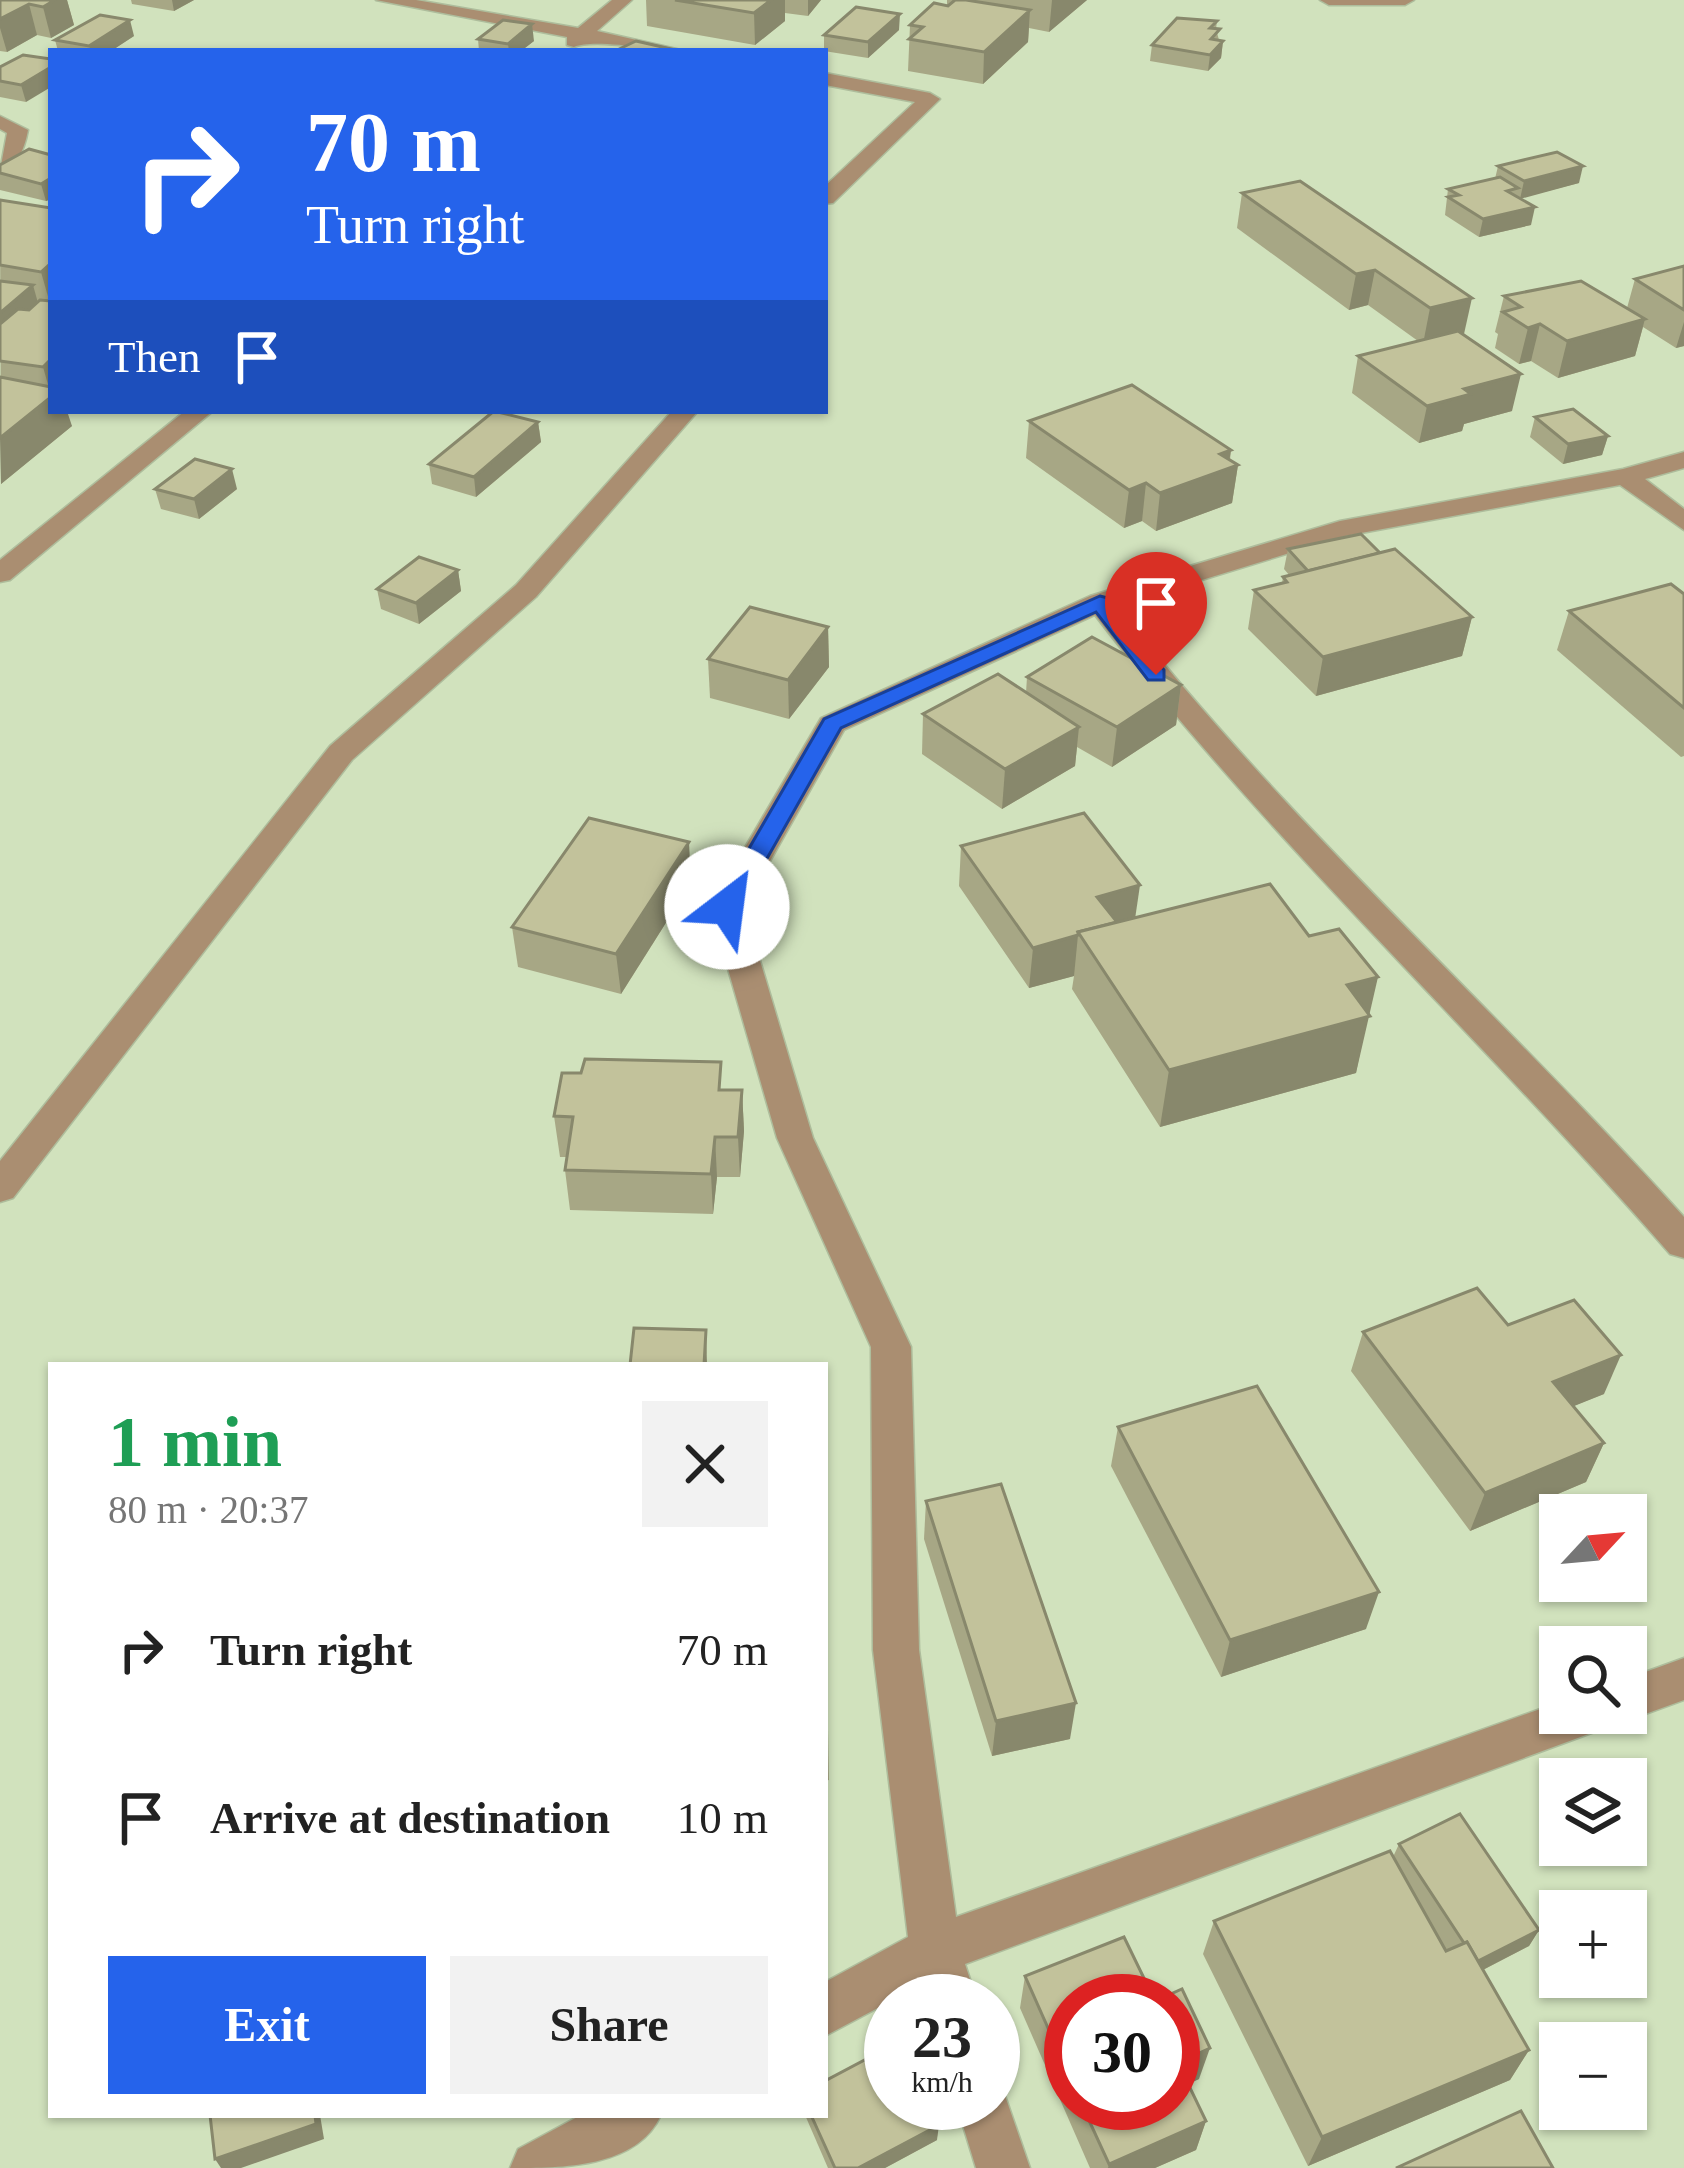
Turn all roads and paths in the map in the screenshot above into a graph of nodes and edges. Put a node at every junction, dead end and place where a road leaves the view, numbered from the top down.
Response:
1 (385, 0) edge
2 (623, 0) edge
3 (1329, 0) edge
4 (1405, 0) edge
5 (583, 33) junction
6 (566, 48) edge
7 (660, 48) edge
8 (828, 80) edge
9 (0, 122) edge
10 (0, 165) edge
11 (828, 195) edge
12 (197, 414) edge
13 (683, 414) edge
14 (1684, 460) edge
15 (1625, 476) junction
16 (1684, 522) edge
17 (0, 574) edge
18 (1100, 602) junction
19 (0, 1188) edge
20 (1684, 1243) edge
21 (1684, 1678) edge
22 (1647, 1692) edge
23 (1539, 1731) edge
24 (935, 1950) junction
25 (943, 1974) edge
26 (828, 2008) edge
27 (629, 2118) edge
28 (991, 2130) edge
29 (537, 2168) edge
30 (1003, 2168) edge

1 - 5 street
2 - 5 street
3 - 4 street
5 - 6 street
5 - 7 street
8 - 11 street
9 - 10 street
12 - 17 street
13 - 19 street
14 - 15 street
15 - 16 street
15 - 18 street
18 - 20 street
18 - 24 street
21 - 22 street
23 - 24 street
24 - 25 street
24 - 26 street
27 - 29 street
28 - 30 street

